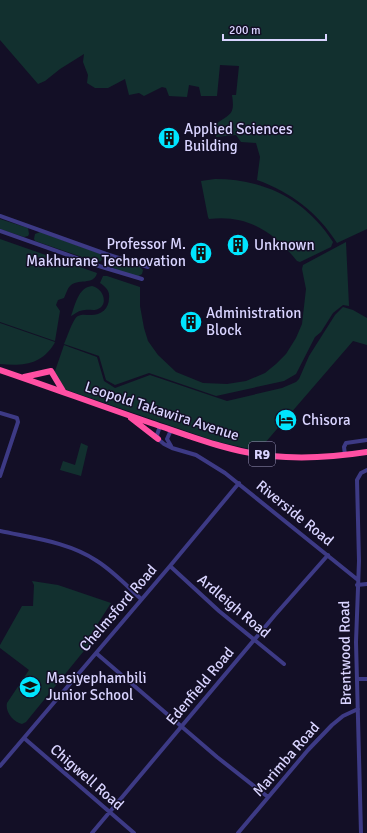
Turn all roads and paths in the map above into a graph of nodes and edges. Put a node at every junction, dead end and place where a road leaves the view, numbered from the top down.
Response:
1 (0, 216) edge
2 (0, 231) edge
3 (148, 267) dead end
4 (142, 279) dead end
5 (0, 370) edge
6 (21, 377) junction
7 (63, 391) junction
8 (0, 413) edge
9 (127, 415) junction
10 (160, 426) junction
11 (171, 430) junction
12 (158, 438) junction
13 (367, 440) edge
14 (172, 448) junction
15 (367, 452) edge
16 (345, 455) junction
17 (367, 470) edge
18 (0, 476) edge
19 (239, 483) junction
20 (0, 531) edge
21 (328, 555) junction
22 (170, 566) junction
23 (358, 580) junction
24 (367, 584) edge
25 (358, 585) junction
26 (141, 599) junction
27 (255, 639) junction
28 (96, 653) junction
29 (284, 664) dead end
30 (357, 679) junction
31 (367, 679) edge
32 (358, 709) junction
33 (182, 726) junction
34 (24, 738) junction
35 (0, 766) edge
36 (268, 797) junction
37 (110, 812) junction
38 (92, 833) edge
39 (134, 833) edge
40 (238, 833) edge
41 (360, 833) edge

1 - 3 street
2 - 4 street
5 - 6 highway, Leopold Takawira Avenue / R9
6 - 7 highway, Leopold Takawira Avenue / R9
6 - 7 highway
7 - 9 highway, Leopold Takawira Avenue / R9
8 - 18 street
9 - 10 highway, Leopold Takawira Avenue / R9
9 - 12 highway
10 - 11 highway, Leopold Takawira Avenue / R9
10 - 12 street
11 - 14 street
11 - 16 highway, Leopold Takawira Avenue / R9
12 - 14 street, Riverside Road
13 - 16 street
14 - 19 street, Riverside Road
15 - 16 highway, Leopold Takawira Avenue / R9
17 - 23 street, Brentwood Road
19 - 21 street, Riverside Road
19 - 22 street, Chelmsford Road
20 - 26 street
21 - 23 street, Riverside Road
21 - 27 street, Edenfield Road
22 - 26 street, Chelmsford Road
22 - 27 street, Ardleigh Road
23 - 25 street, Brentwood Road
24 - 25 street
25 - 30 street, Brentwood Road
26 - 28 street, Chelmsford Road
27 - 29 street, Ardleigh Road
27 - 33 street, Edenfield Road
28 - 33 street
28 - 34 street, Chelmsford Road
30 - 31 street
30 - 32 street, Brentwood Road
32 - 36 street, Marimba Road
32 - 41 street, Brentwood Road
33 - 36 street
33 - 37 street, Edenfield Road
34 - 35 street, Chelmsford Road
34 - 37 street, Chigwell Road
36 - 40 street, Marimba Road
37 - 38 street, Edenfield Road
37 - 39 street, Chigwell Road

